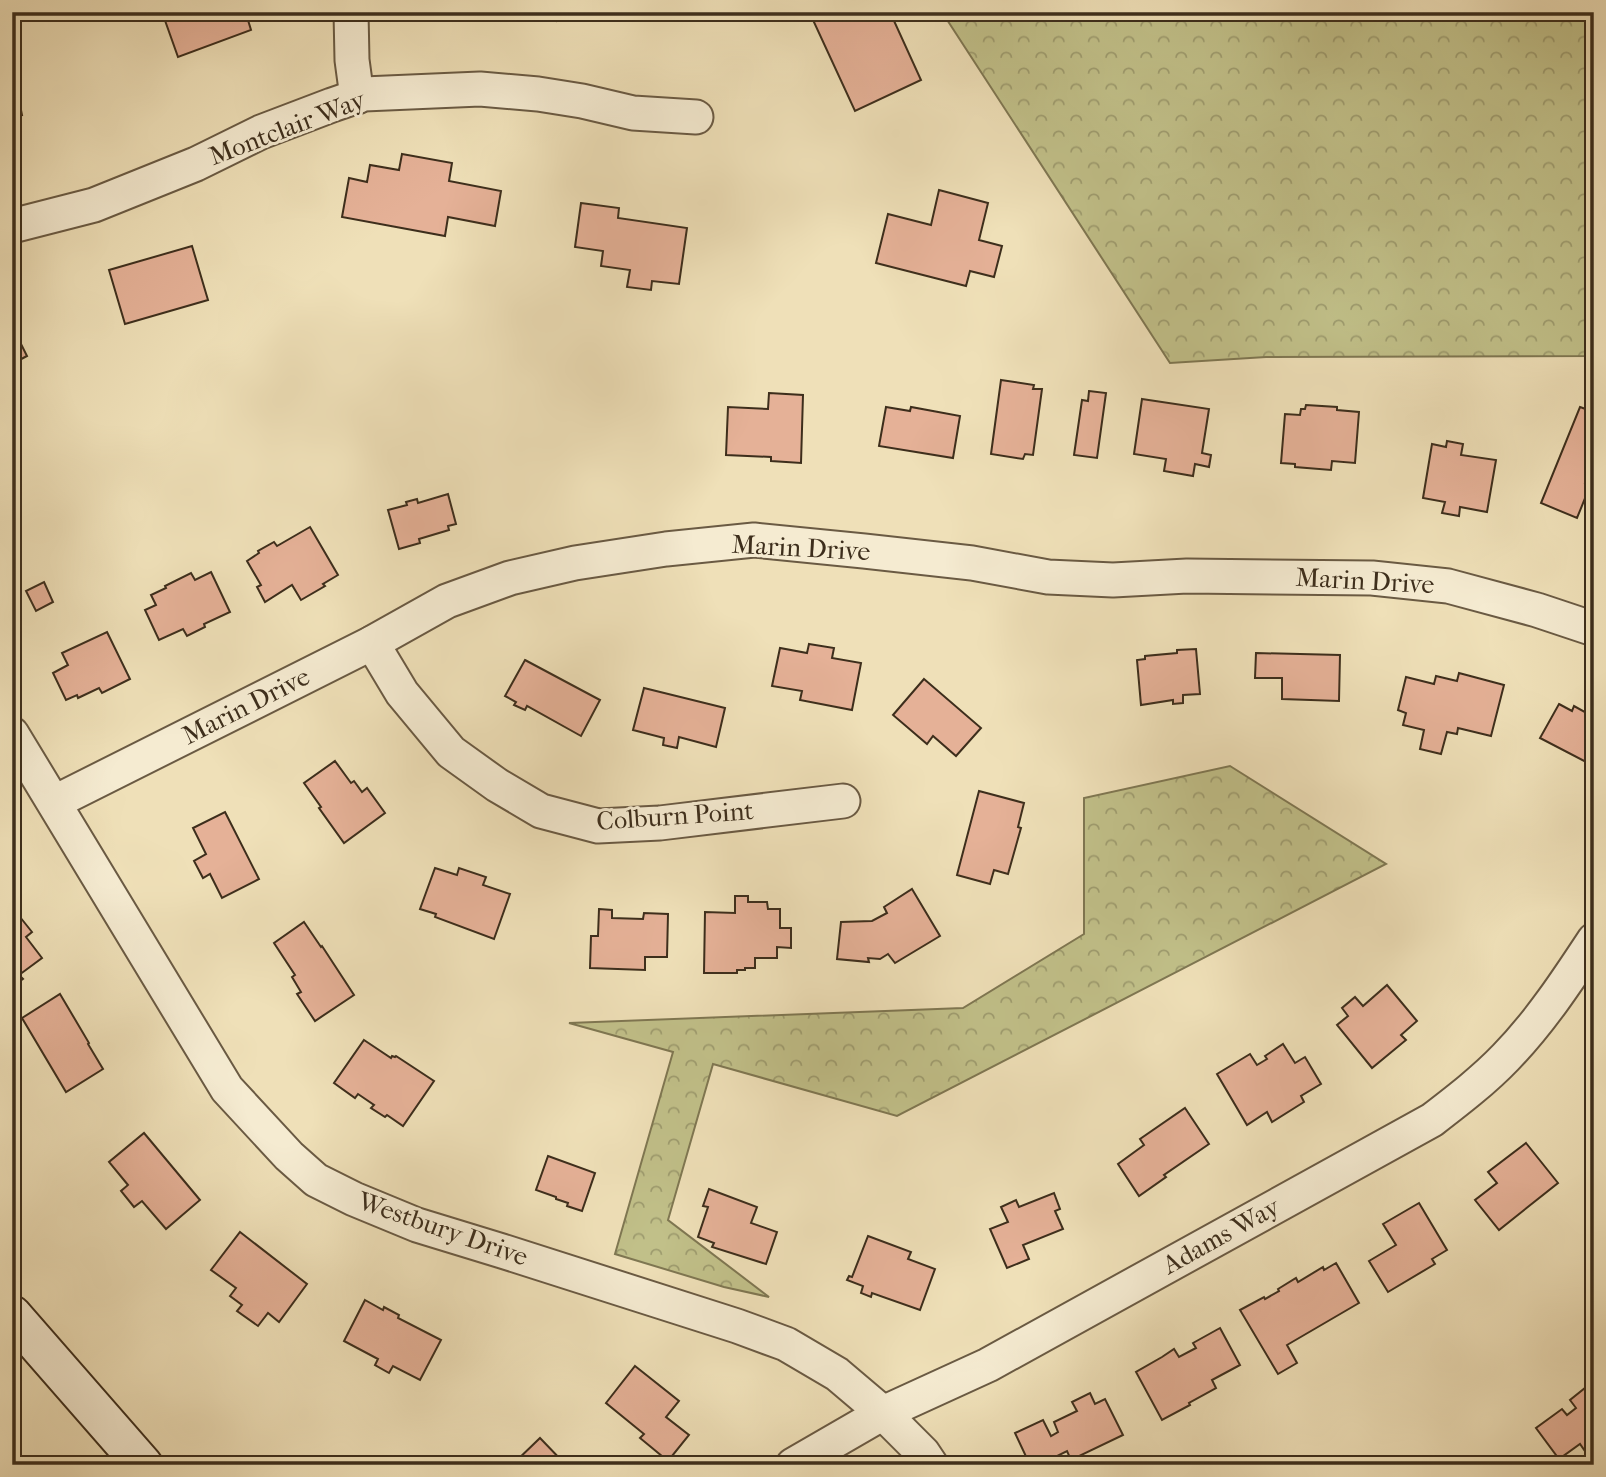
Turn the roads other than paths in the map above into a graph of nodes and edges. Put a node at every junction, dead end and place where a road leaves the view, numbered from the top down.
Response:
1 (351, 12) edge
2 (357, 97) junction
3 (696, 117) dead end
4 (12, 226) edge
5 (1594, 629) edge
6 (372, 643) junction
7 (12, 734) edge
8 (844, 801) dead end
9 (55, 802) junction
10 (1594, 940) edge
11 (12, 1315) edge
12 (883, 1413) junction
13 (143, 1465) edge
14 (793, 1465) edge
15 (931, 1465) edge

1 - 2 street
2 - 3 street, Montclair Way
2 - 4 street, Montclair Way
5 - 6 street, Marin Drive
6 - 8 street, Colburn Point
6 - 9 street, Marin Drive
7 - 9 street, Westbury Drive
9 - 12 street, Westbury Drive
10 - 12 street, Adams Way
11 - 13 street
12 - 14 street, Adams Way
12 - 15 street, Westbury Drive

